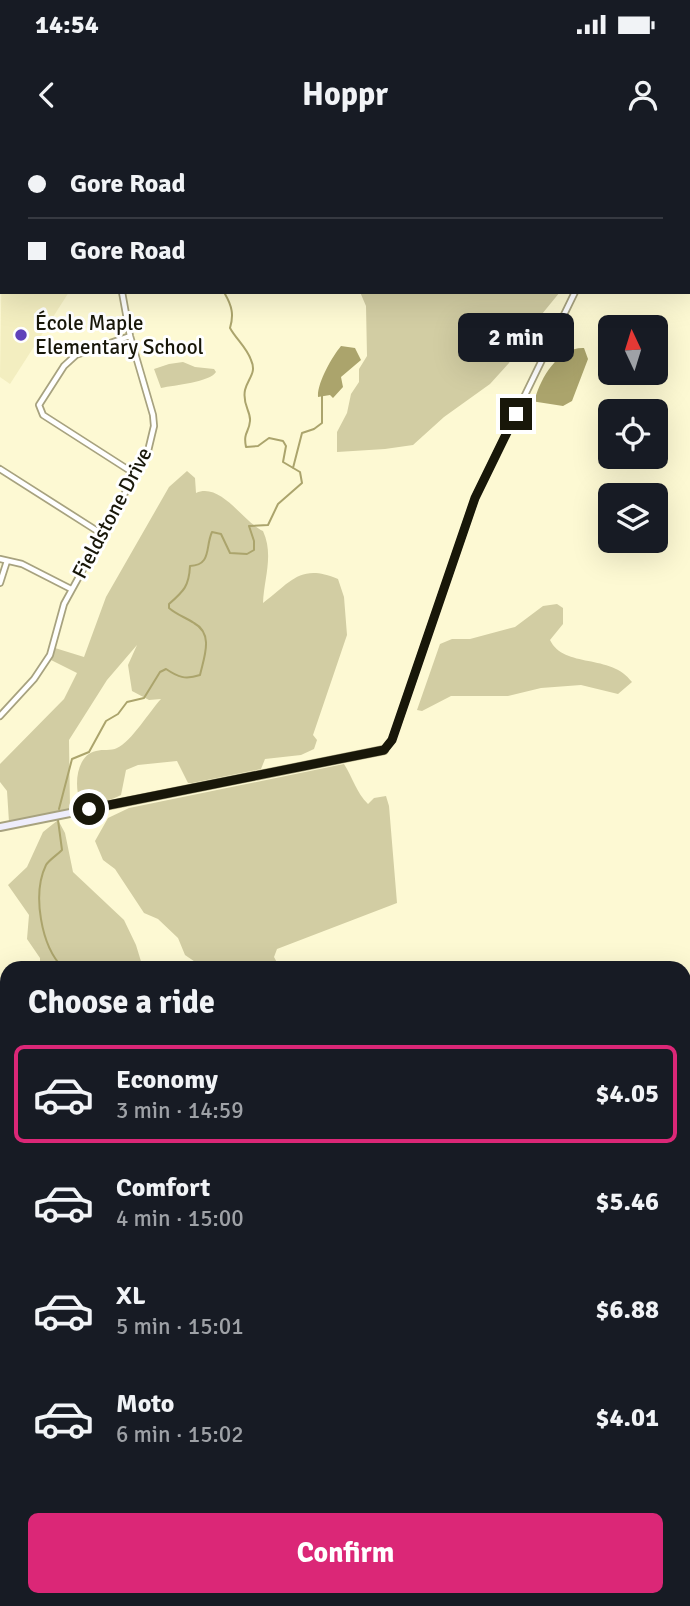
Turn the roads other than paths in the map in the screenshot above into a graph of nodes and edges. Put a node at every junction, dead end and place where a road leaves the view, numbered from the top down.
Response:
1 (122, 294) edge
2 (574, 294) edge
3 (130, 336) junction
4 (0, 469) edge
5 (135, 474) junction
6 (103, 534) junction
7 (0, 559) edge
8 (7, 561) junction
9 (0, 583) edge
10 (71, 589) junction
11 (0, 716) edge
12 (384, 750) joint
13 (0, 827) edge

1 - 3 street, Fieldstone Drive
2 - 12 street
3 - 5 street, Fieldstone Drive
3 - 5 street
4 - 6 street
5 - 6 street, Fieldstone Drive
6 - 10 street, Fieldstone Drive
7 - 8 street
8 - 9 street
8 - 10 street
10 - 11 street, Fieldstone Drive
12 - 13 street

